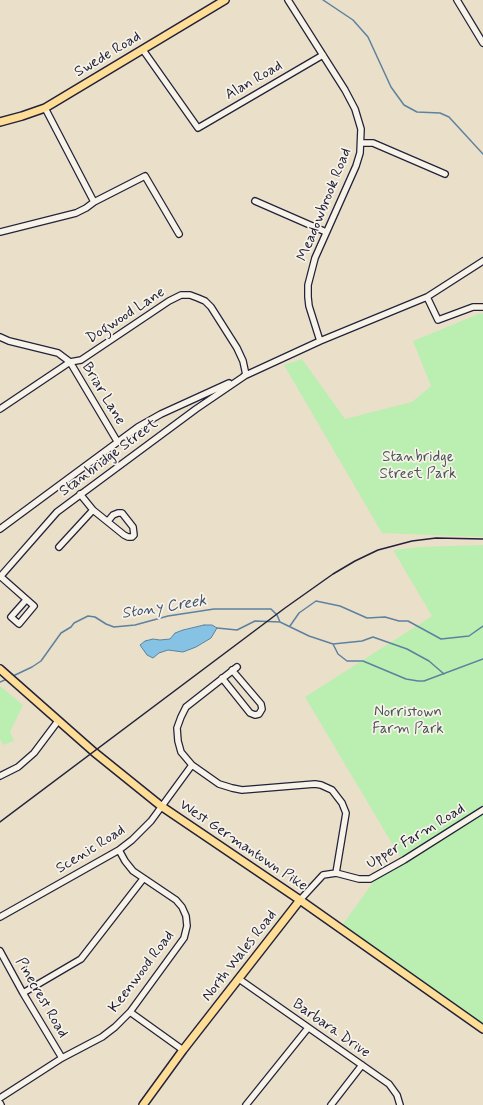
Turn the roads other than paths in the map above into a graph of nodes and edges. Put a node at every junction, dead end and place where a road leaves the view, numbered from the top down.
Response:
1 (225, 0) edge
2 (288, 0) edge
3 (457, 0) edge
4 (483, 43) edge
5 (143, 50) junction
6 (323, 55) junction
7 (45, 108) junction
8 (0, 122) edge
9 (361, 143) junction
10 (445, 174) dead end
11 (254, 201) dead end
12 (94, 202) junction
13 (0, 232) edge
14 (326, 232) junction
15 (179, 234) dead end
16 (483, 261) edge
17 (427, 297) junction
18 (483, 307) edge
19 (0, 337) edge
20 (320, 341) junction
21 (70, 362) junction
22 (246, 375) junction
23 (0, 409) edge
24 (117, 441) junction
25 (80, 494) junction
26 (93, 510) junction
27 (108, 521) junction
28 (0, 529) edge
29 (59, 547) dead end
30 (0, 576) edge
31 (26, 600) dead end
32 (2, 671) edge
33 (222, 678) junction
34 (58, 721) junction
35 (192, 765) junction
36 (0, 776) edge
37 (162, 806) junction
38 (483, 810) edge
39 (119, 850) junction
40 (336, 873) junction
41 (143, 879) junction
42 (300, 900) junction
43 (0, 917) edge
44 (0, 951) edge
45 (239, 979) junction
46 (23, 993) junction
47 (130, 1012) junction
48 (308, 1028) junction
49 (483, 1029) edge
50 (183, 1050) junction
51 (62, 1058) junction
52 (362, 1065) junction
53 (0, 1098) edge
54 (143, 1105) edge
55 (246, 1105) edge
56 (331, 1105) edge
57 (400, 1105) edge

1 - 5 main road, Swede Road
2 - 6 street, Meadowbrook Road
3 - 4 street
5 - 6 street, Alan Road
5 - 7 main road, Swede Road
6 - 9 street, Meadowbrook Road
7 - 8 main road, Swede Road
7 - 12 street
9 - 10 street
9 - 14 street, Meadowbrook Road
11 - 14 street
12 - 13 street
12 - 15 street
14 - 20 street, Meadowbrook Road
16 - 17 street, Stanbridge Street
17 - 18 street
17 - 20 street, Stanbridge Street
19 - 21 street, Briar Lane
20 - 22 street, Stanbridge Street
21 - 22 street, Dogwood Lane
21 - 23 street, Dogwood Lane
21 - 24 street, Briar Lane
22 - 24 street, Stanbridge Street
22 - 25 street, Stanbridge Street
24 - 28 street, Stanbridge Street
25 - 26 street
25 - 30 street, Stanbridge Street
26 - 27 street
26 - 29 street
27 - 27 street
30 - 31 street
32 - 34 main road, West Germantown Pike
33 - 33 street
33 - 35 street
34 - 36 street
34 - 37 main road, West Germantown Pike
35 - 37 street, Scenic Road
35 - 40 street
37 - 39 street, Scenic Road
37 - 42 main road, West Germantown Pike
38 - 40 street, Upper Farm Road
39 - 41 street, Keenwood Road
39 - 43 street, Scenic Road
40 - 42 street, North Wales Road
41 - 46 street
41 - 47 street, Keenwood Road
42 - 45 main road, North Wales Road
42 - 49 main road, West Germantown Pike
44 - 46 street, Pinecrest Road
45 - 48 street, Barbara Drive
45 - 50 main road, North Wales Road
46 - 51 street, Pinecrest Road
47 - 50 street
47 - 51 street, Keenwood Road
48 - 52 street, Barbara Drive
48 - 55 street
50 - 54 main road, North Wales Road
51 - 53 street, Keenwood Road
52 - 56 street
52 - 57 street, Barbara Drive

